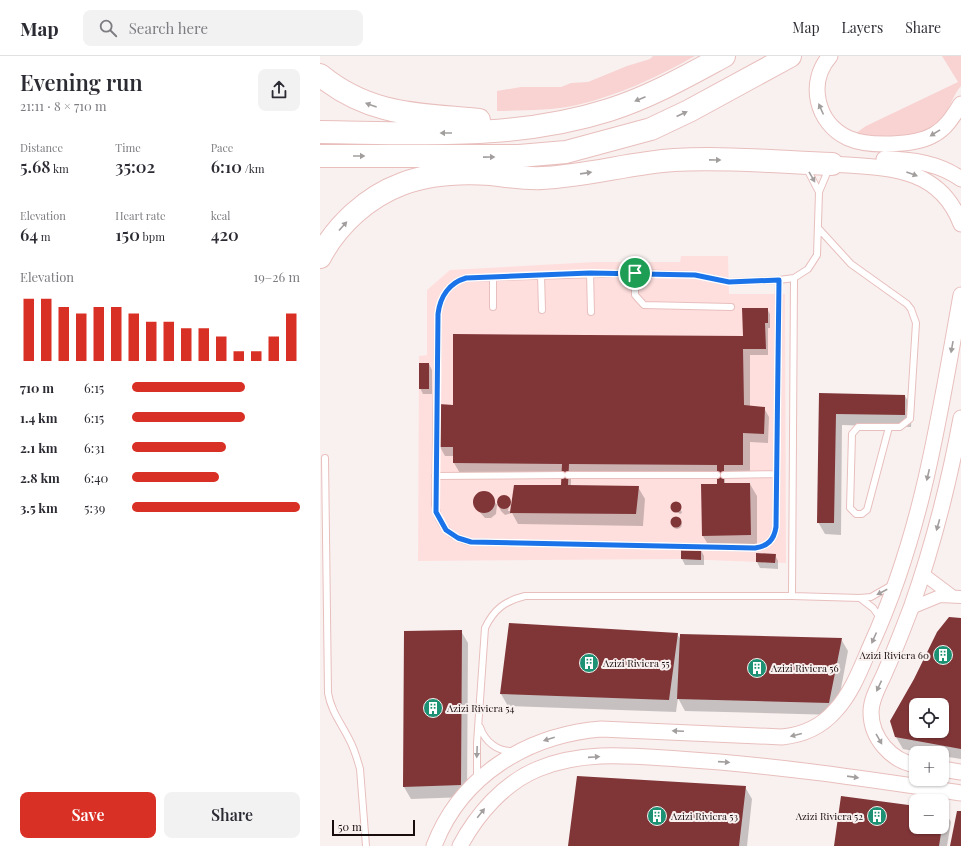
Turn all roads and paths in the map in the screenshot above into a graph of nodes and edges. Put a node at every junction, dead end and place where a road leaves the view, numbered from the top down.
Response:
1 (724, 56) edge
2 (790, 56) edge
3 (830, 56) edge
4 (320, 75) edge
5 (961, 104) edge
6 (527, 127) junction
7 (651, 129) junction
8 (320, 132) edge
9 (320, 156) edge
10 (802, 163) junction
11 (832, 164) junction
12 (492, 174) junction
13 (961, 179) edge
14 (819, 192) junction
15 (961, 224) edge
16 (819, 229) junction
17 (320, 257) edge
18 (590, 273) junction
19 (635, 273) junction
20 (541, 275) junction
21 (493, 277) junction
22 (794, 278) junction
23 (779, 280) junction
24 (961, 295) edge
25 (493, 307) dead end
26 (731, 307) dead end
27 (542, 310) dead end
28 (591, 312) dead end
29 (961, 418) edge
30 (889, 427) junction
31 (324, 458) dead end
32 (777, 474) junction
33 (717, 475) dead end
34 (724, 475) dead end
35 (435, 476) junction
36 (923, 574) junction
37 (900, 577) junction
38 (792, 596) junction
39 (956, 596) edge
40 (860, 598) junction
41 (911, 608) junction
42 (882, 621) junction
43 (479, 723) junction
44 (518, 751) junction
45 (909, 763) edge
46 (949, 770) edge
47 (961, 772) edge
48 (477, 782) junction
49 (961, 794) edge
50 (366, 846) edge
51 (434, 846) edge
52 (460, 846) edge

1 -> 6 highway
7 -> 2 highway
5 -> 3 street
6 -> 4 highway
6 -> 8 highway
9 -> 7 highway
7 - 12 highway
10 - 11 highway
12 -> 10 highway
10 -> 14 lane
11 - 13 street
11 - 14 lane
11 -> 15 street
17 -> 12 highway
14 - 16 lane
16 - 22 lane
16 - 30 lane
18 - 19 lane
18 - 20 lane
18 - 28 lane
19 - 23 lane
19 - 26 lane
20 - 21 lane
20 - 27 lane
21 - 25 lane
21 - 35 lane
22 - 23 lane
22 - 38 lane
23 - 32 lane
24 -> 37 street
29 -> 36 street
30 - 30 lane
31 - 50 lane
32 - 34 lane
32 - 35 lane
33 - 35 lane
36 - 39 street
36 - 41 street
37 -> 40 lane
37 - 42 street
38 - 40 lane
38 - 43 lane
39 - 41 street
40 - 42 lane
41 -> 45 street
42 -> 44 street
43 - 44 lane
43 -> 48 lane
44 - 48 street
46 - 47 street
48 - 51 street
52 -> 49 street

